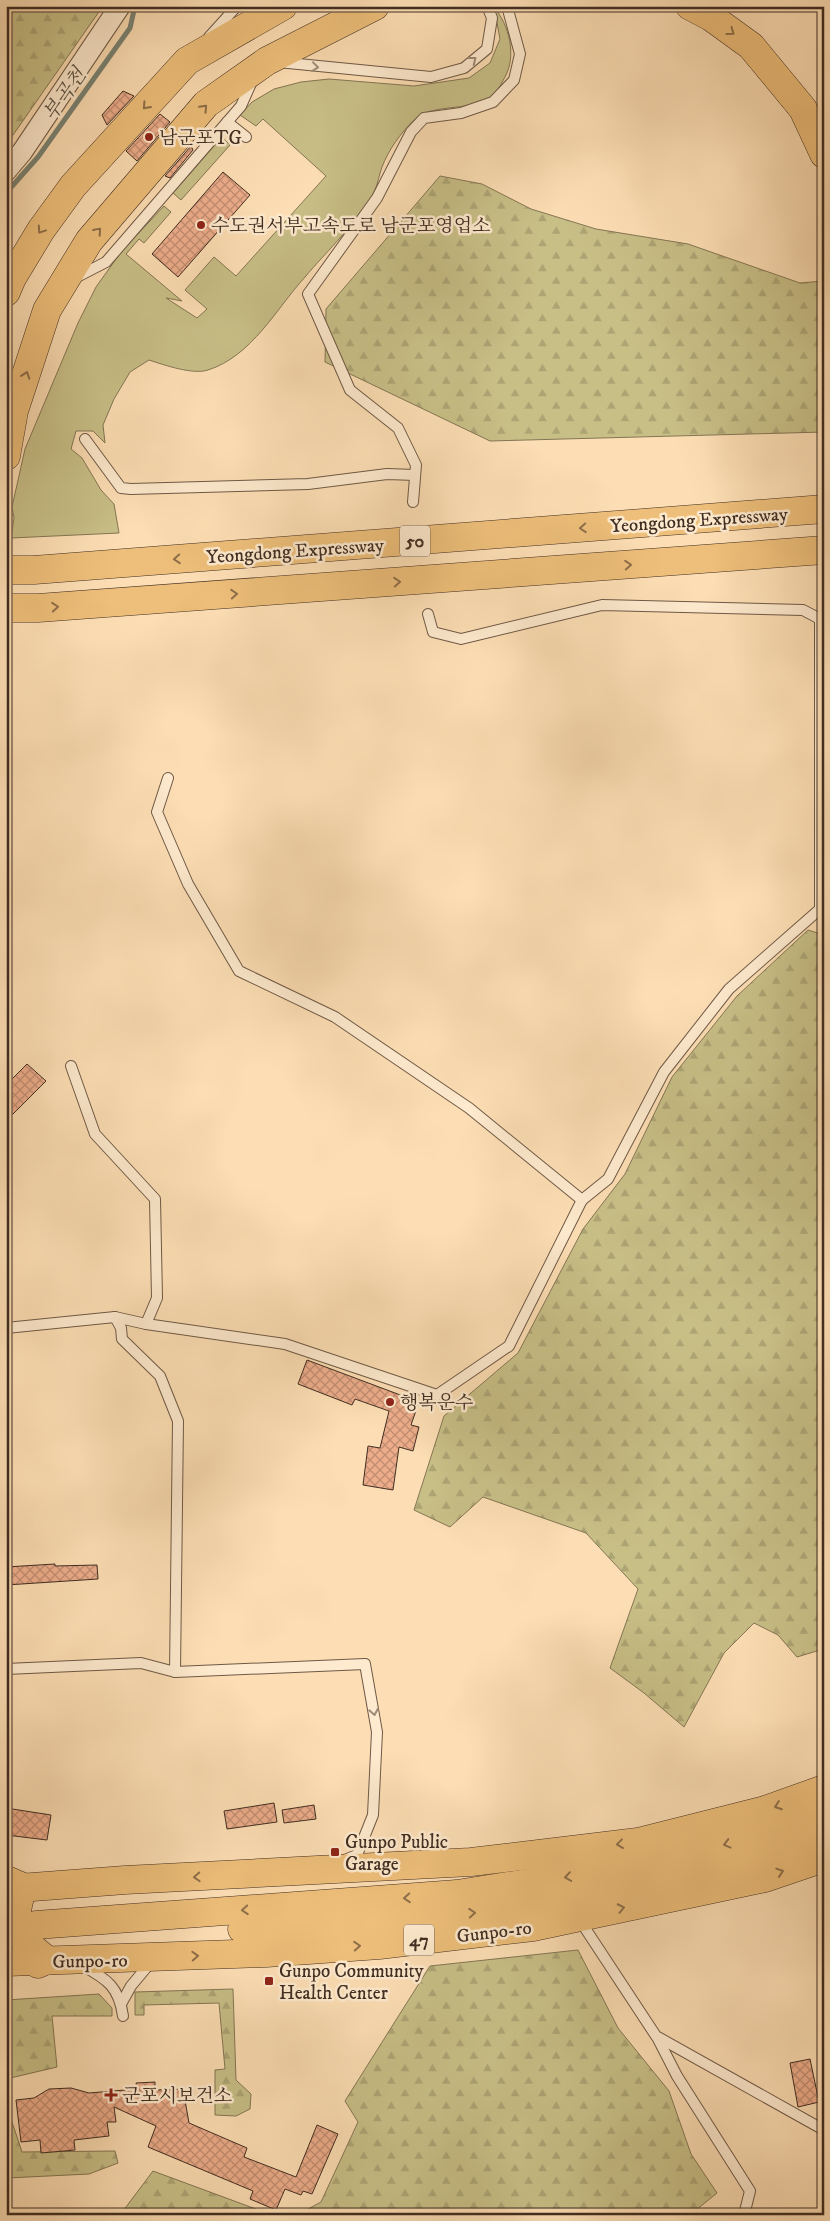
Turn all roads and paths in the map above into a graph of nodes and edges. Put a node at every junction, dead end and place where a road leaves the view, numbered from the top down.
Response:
1 (120, 6) edge
2 (237, 6) edge
3 (283, 6) edge
4 (375, 6) edge
5 (487, 6) edge
6 (507, 6) edge
7 (690, 6) edge
8 (188, 61) junction
9 (263, 64) junction
10 (227, 122) junction
11 (246, 137) dead end
12 (824, 154) edge
13 (6, 171) edge
14 (63, 284) junction
15 (6, 292) edge
16 (85, 439) dead end
17 (6, 456) edge
18 (415, 475) junction
19 (413, 502) dead end
20 (824, 510) edge
21 (824, 550) edge
22 (6, 570) edge
23 (6, 608) edge
24 (428, 614) dead end
25 (168, 778) dead end
26 (71, 1066) dead end
27 (582, 1200) junction
28 (115, 1316) junction
29 (146, 1324) junction
30 (6, 1328) edge
31 (6, 1669) edge
32 (175, 1672) junction
33 (824, 1789) edge
34 (824, 1815) edge
35 (824, 1836) edge
36 (824, 1858) edge
37 (315, 1872) junction
38 (12, 1885) edge
39 (578, 1917) junction
40 (41, 1942) junction
41 (156, 1958) junction
42 (74, 1960) junction
43 (6, 1962) edge
44 (6, 1977) edge
45 (121, 2004) junction
46 (123, 2016) dead end
47 (656, 2036) junction
48 (824, 2130) edge
49 (744, 2215) edge

1 - 13 street
2 - 8 lane
3 - 8 main road
4 - 9 main road
9 -> 5 lane
6 - 18 lane
7 -> 12 main road
8 -> 15 main road
9 - 10 lane
14 -> 9 main road
10 - 11 lane
10 - 14 lane
17 -> 14 main road
16 - 18 lane
18 - 19 lane
20 -> 22 main road, Yeongdong Expressway / 50
23 -> 21 main road, Yeongdong Expressway / 50
24 - 27 lane
25 - 27 lane
26 - 29 lane
27 - 29 lane
28 - 29 lane
28 - 30 lane
28 - 32 lane
31 - 32 lane
32 -> 37 lane
33 -> 37 main road
34 -> 40 main road, Gunpo-ro / 47
40 -> 35 main road, Gunpo-ro / 47
39 -> 36 main road, Gunpo-ro / 47
37 -> 38 main road
38 - 40 main road
41 -> 39 main road, Gunpo-ro / 47
39 - 47 lane
40 - 42 main road, Gunpo-ro / 47
40 - 43 main road, Gunpo-ro / 47
40 - 44 main road
41 - 42 main road, Gunpo-ro / 47
41 - 45 lane
42 - 45 lane
45 - 46 lane
47 - 48 lane
47 - 49 lane

